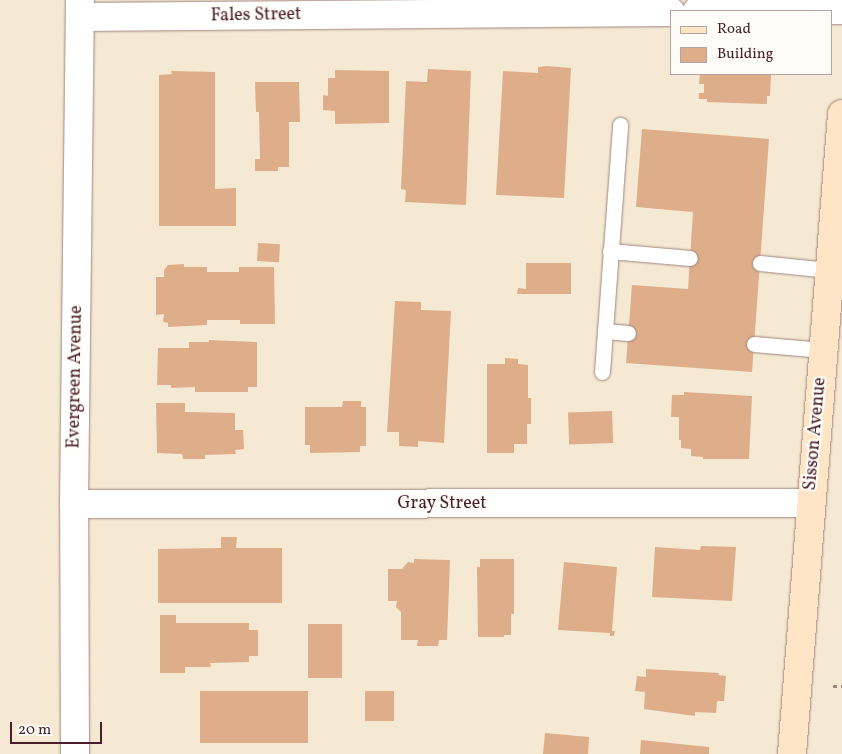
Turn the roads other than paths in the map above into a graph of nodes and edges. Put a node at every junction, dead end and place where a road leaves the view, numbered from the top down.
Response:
1 (80, 9) edge
2 (670, 12) edge
3 (842, 114) edge
4 (620, 125) dead end
5 (610, 251) junction
6 (690, 258) dead end
7 (760, 263) dead end
8 (829, 270) junction
9 (605, 331) junction
10 (628, 333) dead end
11 (754, 344) dead end
12 (822, 350) junction
13 (602, 372) dead end
14 (810, 503) junction
15 (74, 504) junction
16 (75, 754) edge
17 (792, 754) edge

1 - 2 street, Fales Street
1 - 15 street, Evergreen Avenue
3 - 8 main road, Sisson Avenue
4 - 5 lane
5 - 6 lane
5 - 9 lane
7 - 8 lane
8 - 12 main road, Sisson Avenue
9 - 10 lane
9 - 13 lane
11 - 12 lane
12 - 14 main road, Sisson Avenue
14 - 15 street, Gray Street
14 - 17 main road, Sisson Avenue
15 - 16 street, Evergreen Avenue

